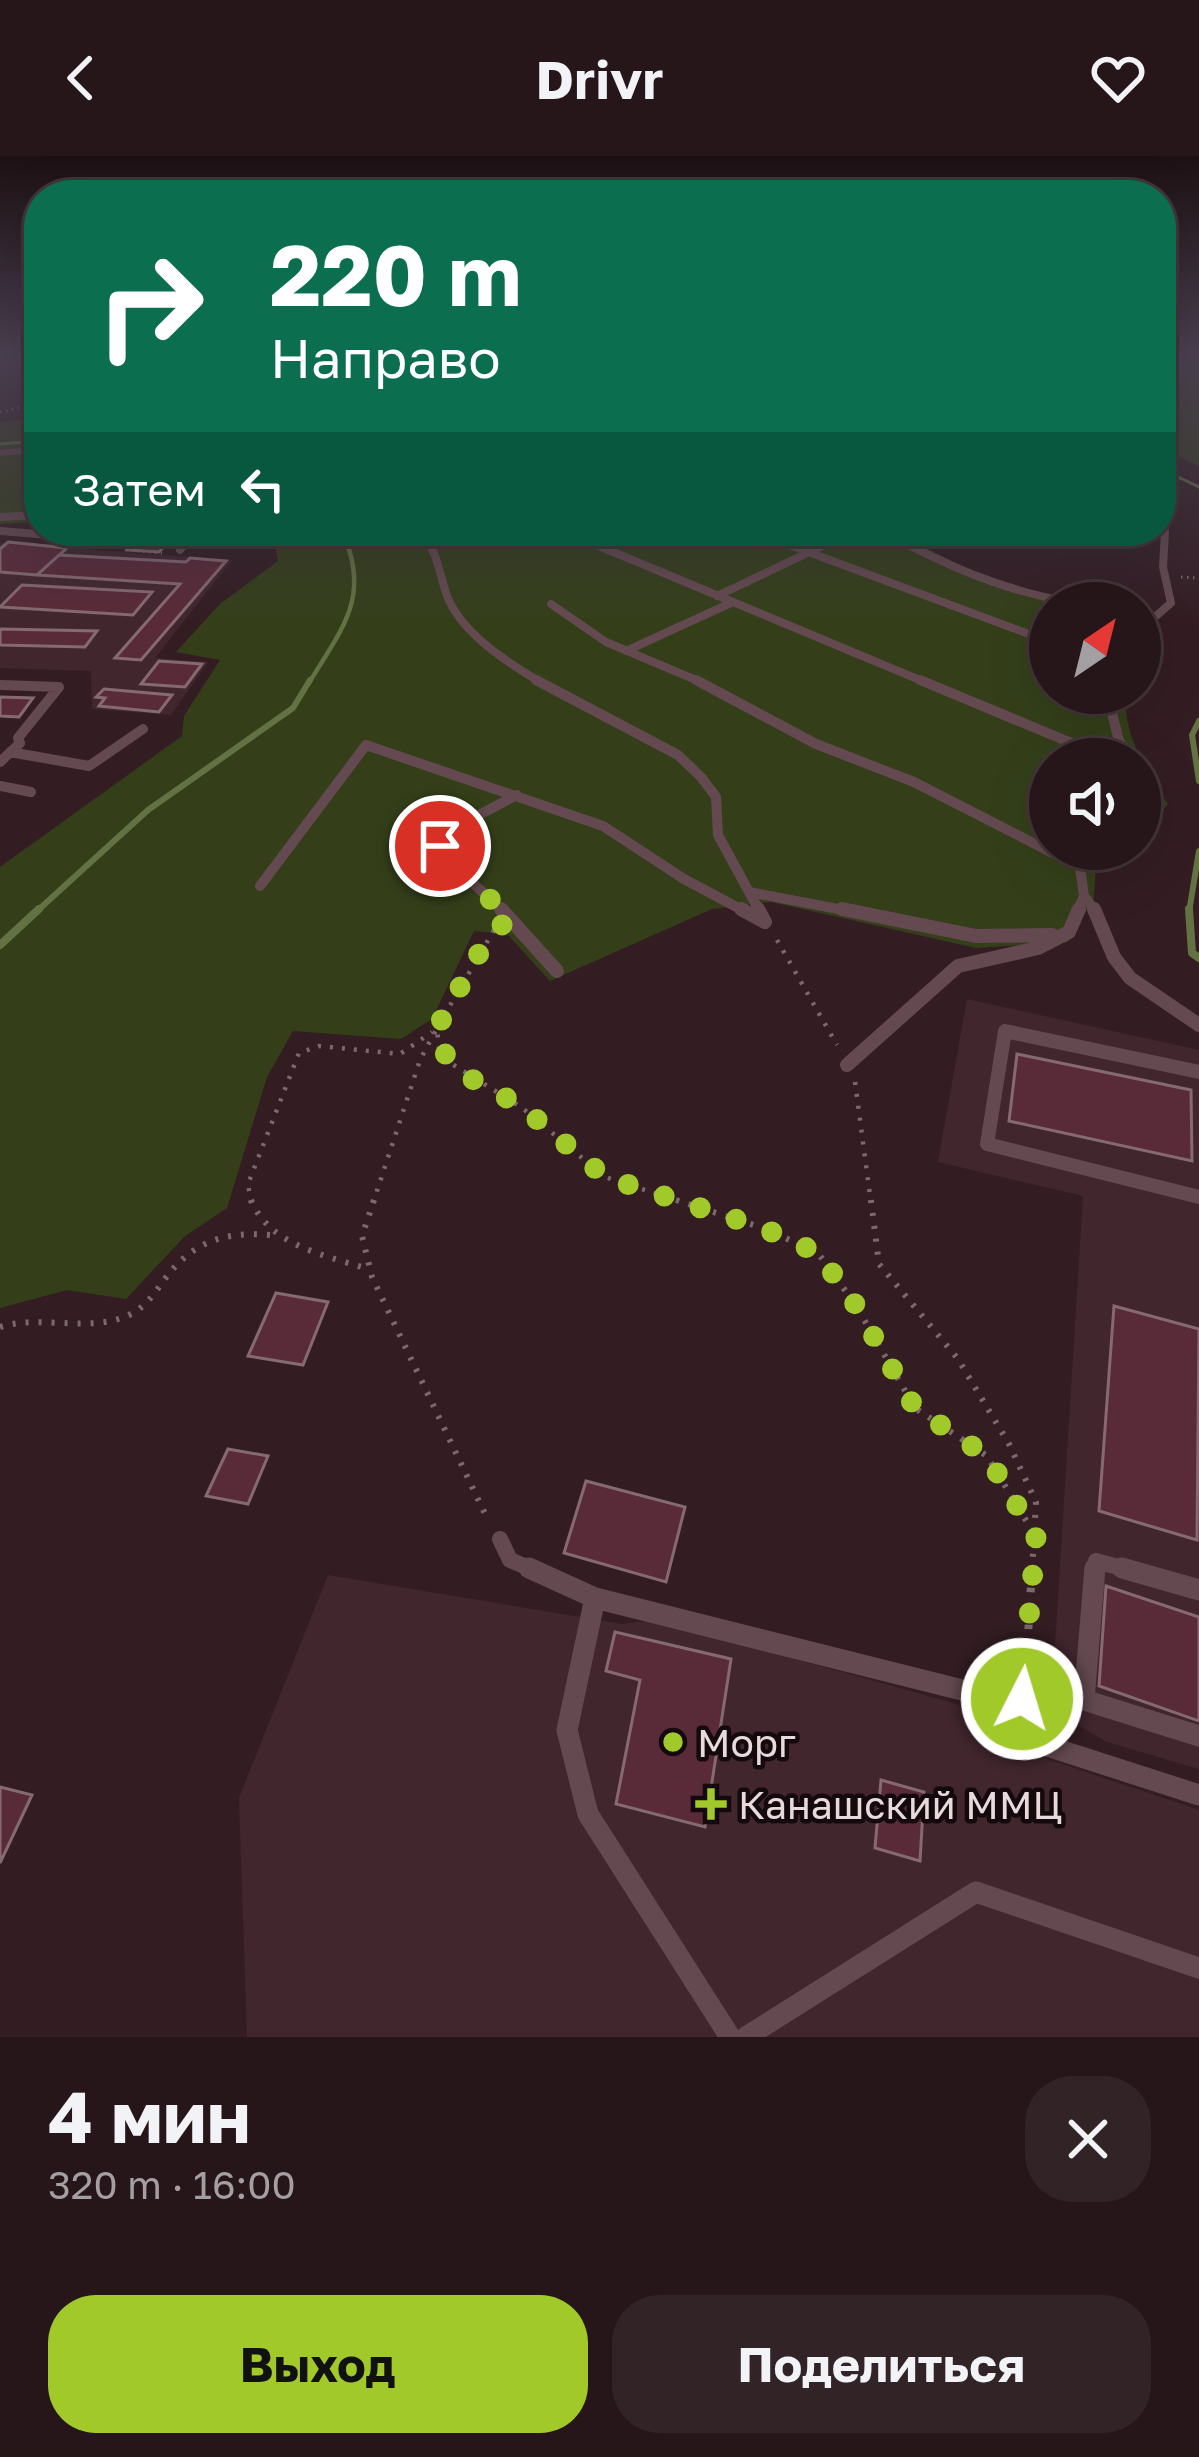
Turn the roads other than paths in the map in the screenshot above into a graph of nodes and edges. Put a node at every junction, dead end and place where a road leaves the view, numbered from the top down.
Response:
1 (183, 546) edge
2 (432, 546) edge
3 (599, 546) edge
4 (793, 546) edge
5 (823, 546) edge
6 (910, 546) edge
7 (1167, 546) edge
8 (180, 550) road end
9 (810, 552) junction
10 (717, 596) junction
11 (1029, 596) edge
12 (733, 602) junction
13 (551, 604) dead end
14 (1161, 613) edge
15 (1029, 634) edge
16 (626, 651) junction
17 (0, 685) edge
18 (143, 729) dead end
19 (0, 737) edge
20 (18, 738) junction
21 (1060, 738) edge
22 (10, 752) junction
23 (0, 762) edge
24 (0, 786) edge
25 (31, 792) dead end
26 (517, 794) junction
27 (1029, 841) edge
28 (1080, 870) edge
29 (260, 886) dead end
30 (749, 892) junction
31 (1084, 896) junction
32 (1069, 932) junction
33 (557, 971) dead end
34 (1199, 1025) edge
35 (847, 1065) road end
36 (1199, 1072) edge
37 (1199, 1197) edge
38 (500, 1539) road end
39 (1199, 1590) edge
40 (595, 1598) junction
41 (1199, 1736) edge
42 (1199, 1796) edge
43 (1199, 1968) edge
44 (730, 2037) edge
45 (746, 2037) edge

1 - 8 lane
2 - 30 lane
3 - 10 lane
4 - 9 lane
5 - 9 lane
6 - 11 lane
7 - 14 lane
9 - 10 lane
9 - 15 lane
10 - 12 lane
12 - 16 lane
12 - 21 lane
13 - 16 lane
16 - 27 lane
17 - 20 lane
18 - 22 lane
19 - 20 lane
20 - 22 lane
22 - 23 lane
24 - 25 lane
26 - 29 lane
26 - 30 lane
26 - 33 lane
28 - 31 lane
30 - 32 lane
31 - 32 lane
31 - 34 lane
32 - 35 lane
36 - 37 lane
38 - 40 lane
39 - 41 lane
40 - 42 lane
40 - 44 lane
43 - 45 lane

